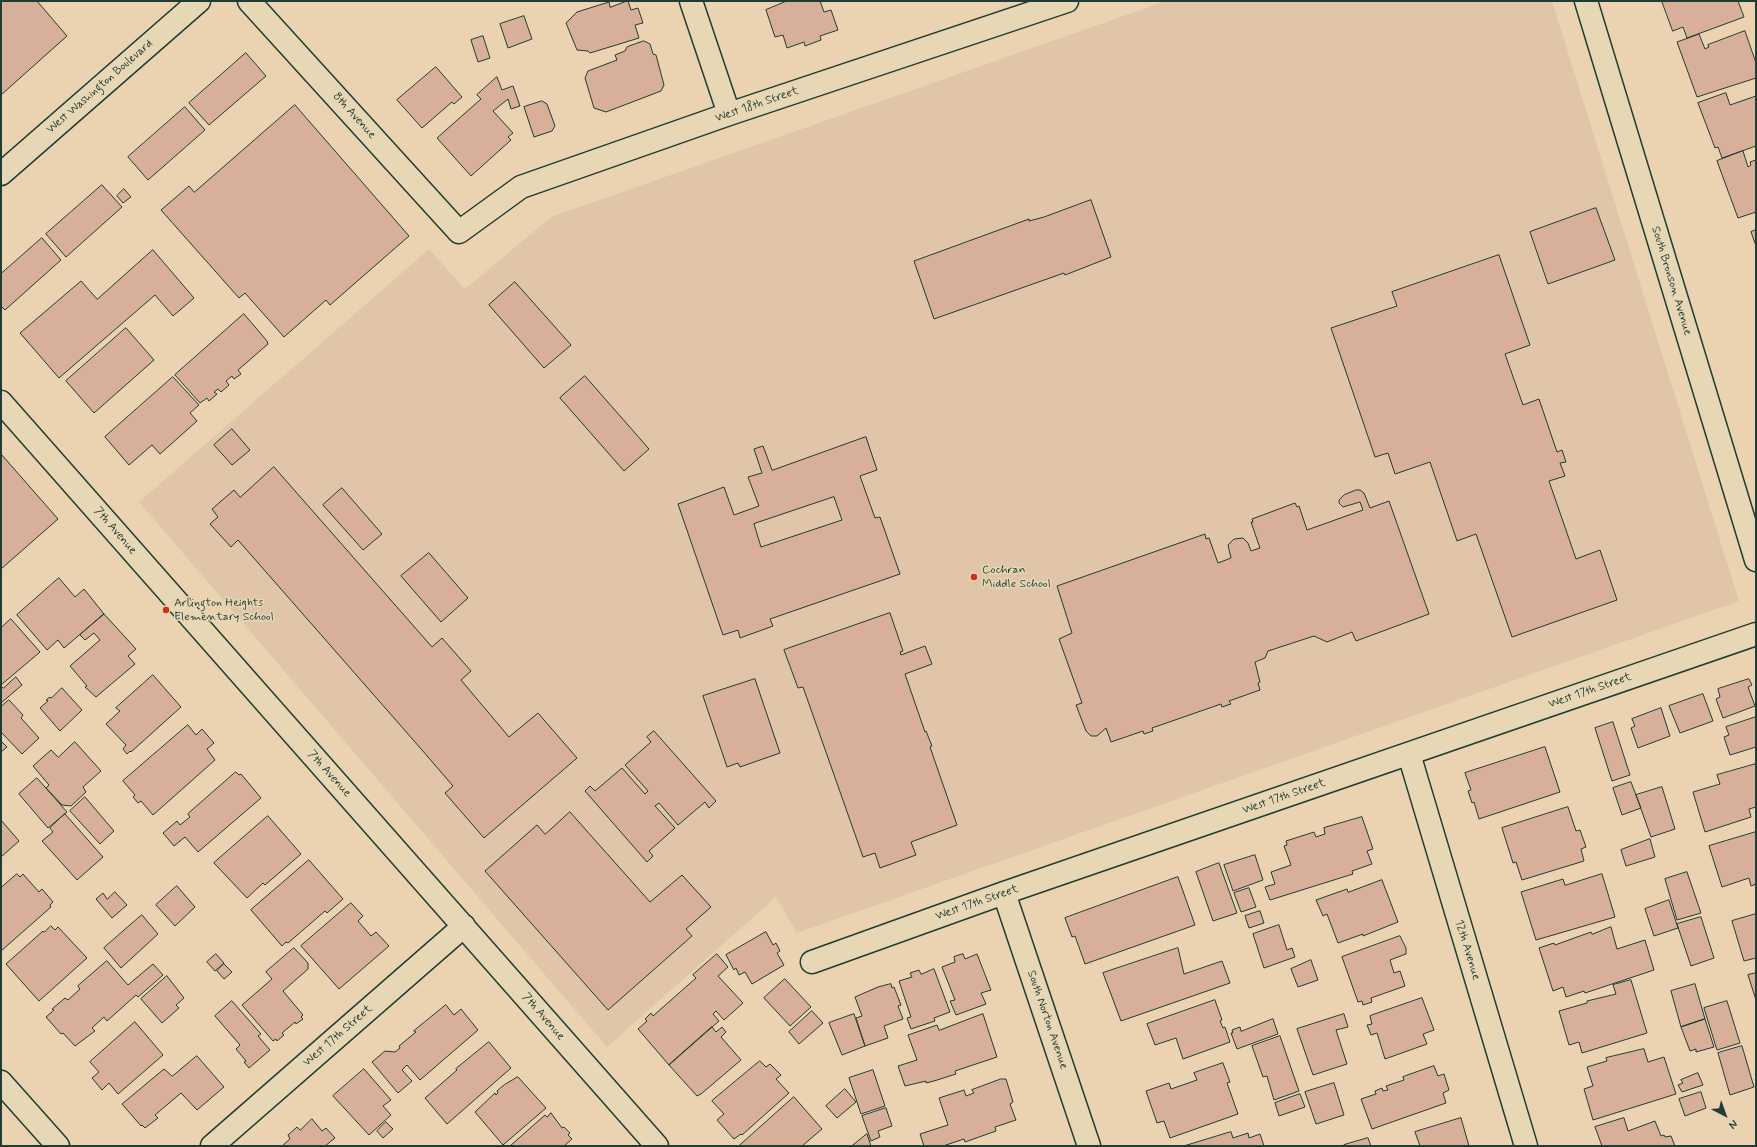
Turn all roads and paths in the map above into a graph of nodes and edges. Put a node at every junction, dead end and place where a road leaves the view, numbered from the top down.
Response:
1 (199, 1) edge
2 (249, 1) edge
3 (691, 1) edge
4 (1067, 1) edge
5 (1586, 1) edge
6 (730, 114) junction
7 (1, 174) edge
8 (459, 232) joint
9 (1, 402) edge
10 (1756, 560) edge
11 (1756, 634) edge
12 (1409, 754) junction
13 (1004, 893) junction
14 (464, 926) junction
15 (812, 962) dead end
16 (1, 1082) edge
17 (58, 1146) edge
18 (212, 1146) edge
19 (657, 1146) edge
20 (1089, 1146) edge
21 (1526, 1146) edge

1 - 7 street, West Washington Boulevard
2 - 8 street, 8th Avenue
3 - 6 street
4 - 6 street, West 18th Street
5 - 10 street, South Bronson Avenue
6 - 8 street, West 18th Street
9 - 14 street, 7th Avenue
11 - 12 street, West 17th Street
12 - 13 street, West 17th Street
12 - 21 street, 12th Avenue
13 - 15 street, West 17th Street
13 - 20 street, South Norton Avenue
14 - 18 street, West 17th Street
14 - 19 street, 7th Avenue
16 - 17 street

